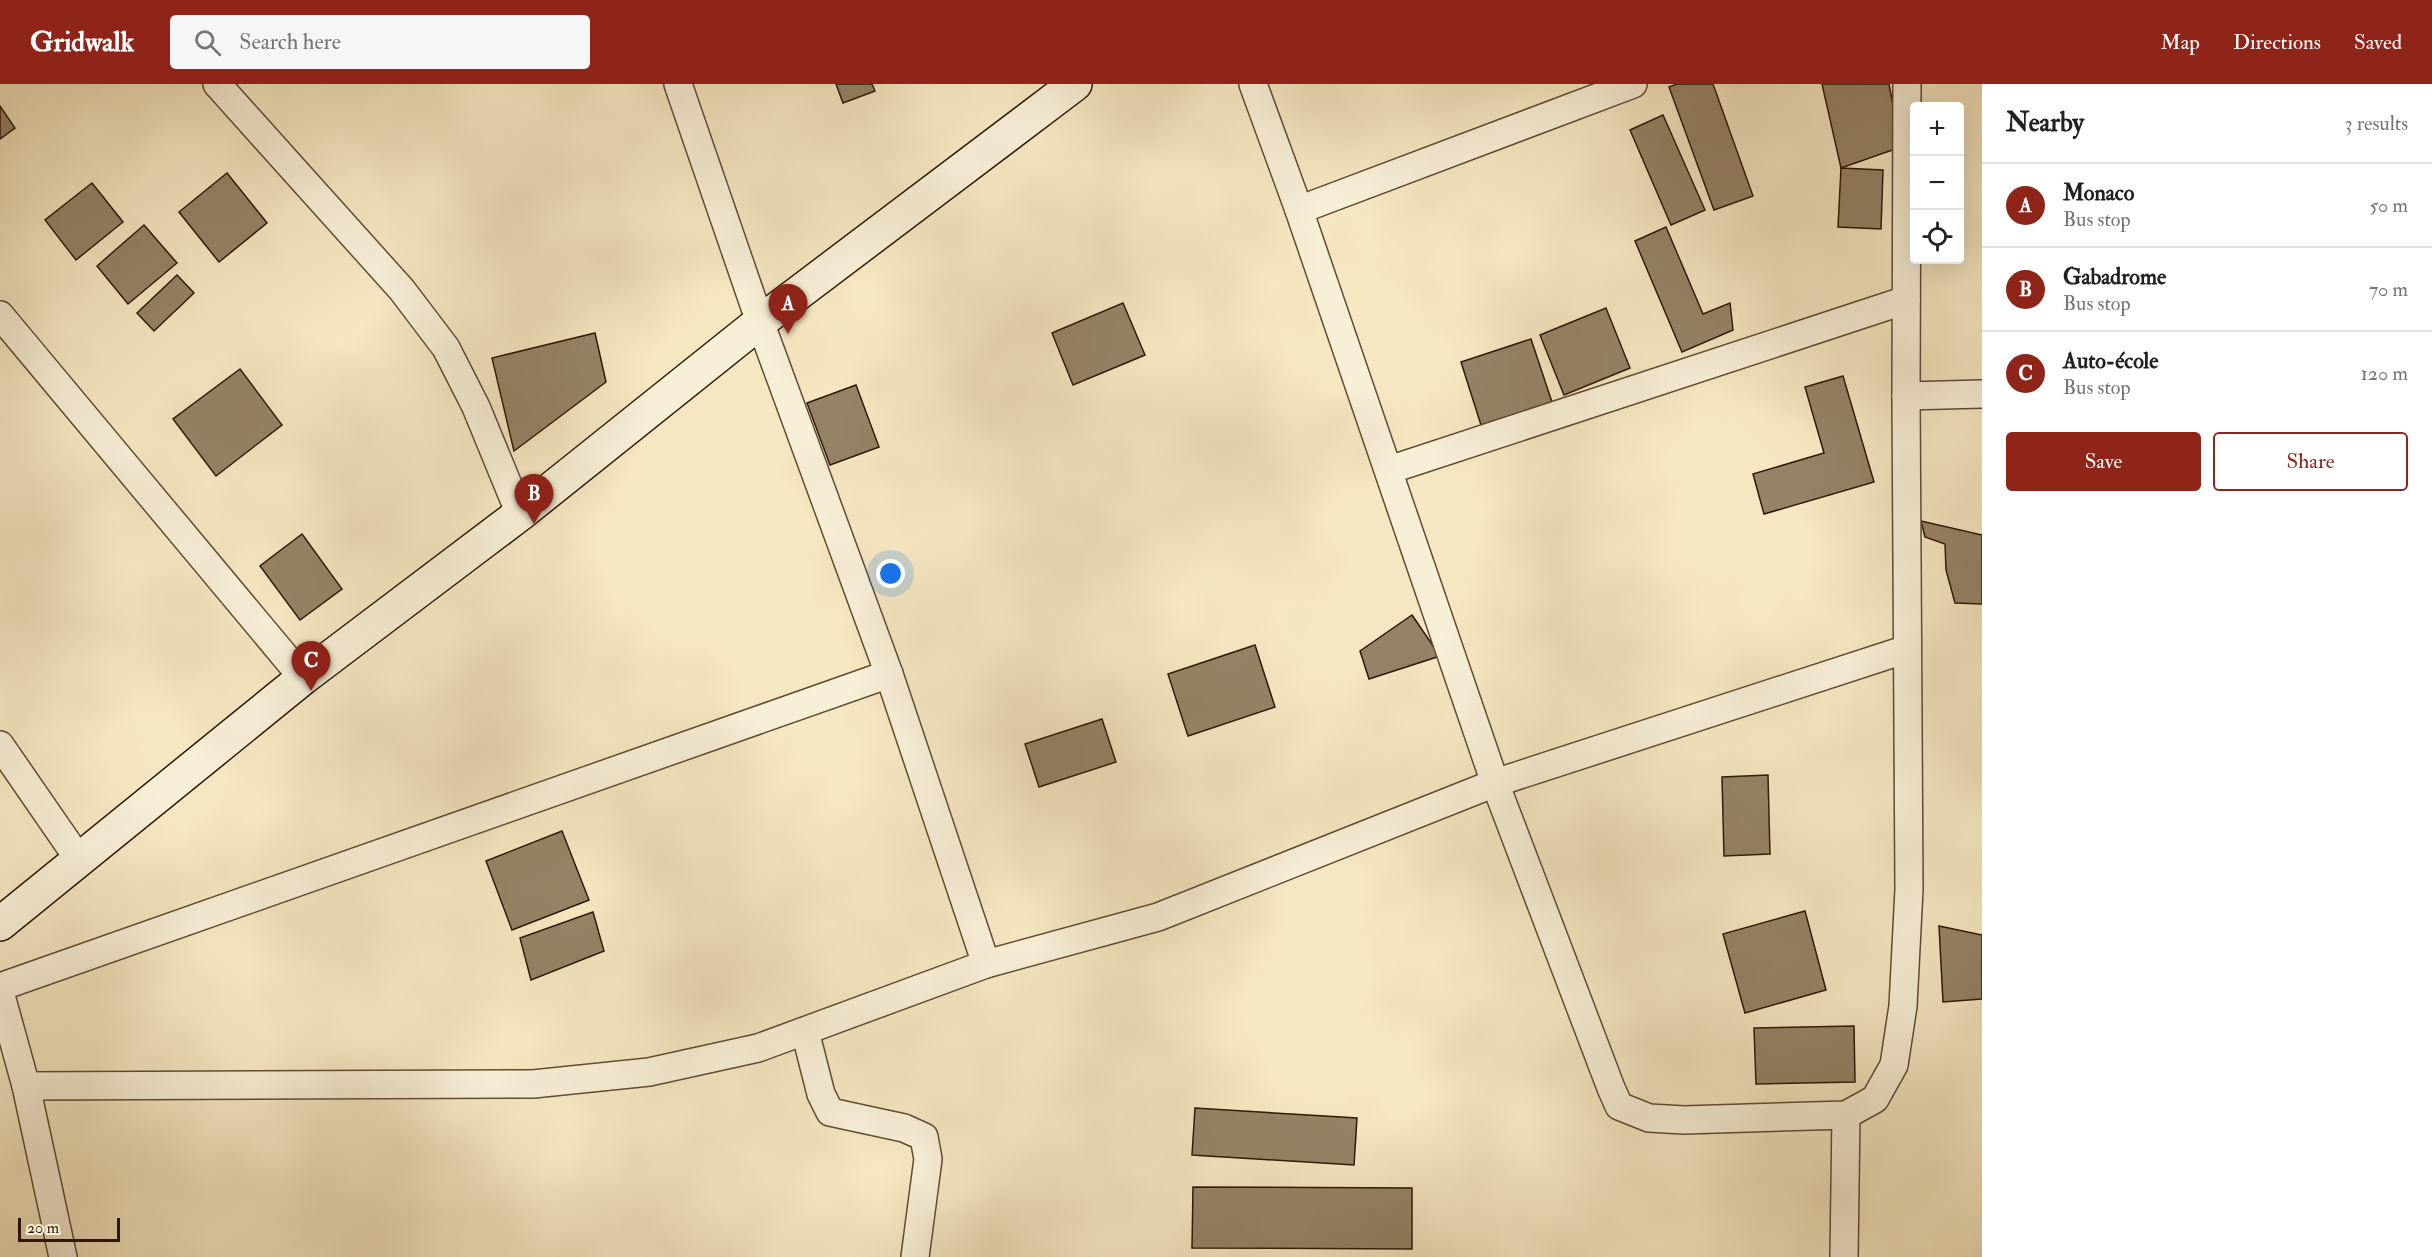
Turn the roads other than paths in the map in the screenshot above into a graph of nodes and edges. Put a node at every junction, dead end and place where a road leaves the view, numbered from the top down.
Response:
1 (217, 84) edge
2 (678, 84) edge
3 (1075, 84) edge
4 (1253, 84) edge
5 (1633, 84) edge
6 (1907, 84) edge
7 (1299, 210) junction
8 (1906, 300) junction
9 (0, 315) edge
10 (760, 322) junction
11 (1982, 394) edge
12 (1906, 396) junction
13 (1389, 470) junction
14 (520, 514) junction
15 (1907, 649) junction
16 (889, 674) junction
17 (303, 678) junction
18 (0, 746) edge
19 (1495, 783) junction
20 (78, 858) junction
21 (0, 924) edge
22 (986, 964) junction
23 (0, 987) edge
24 (0, 992) edge
25 (805, 1031) junction
26 (26, 1086) junction
27 (1846, 1115) junction
28 (63, 1257) edge
29 (915, 1257) edge
30 (1844, 1257) edge

1 - 14 street
2 - 10 street
3 - 10 street
4 - 7 street
5 - 7 street
6 - 8 street
7 - 13 street
8 - 12 street
8 - 13 street
9 - 17 street
10 - 14 street
10 - 16 street
11 - 12 street
12 - 15 street
13 - 19 street
14 - 17 street
15 - 19 street
15 - 27 street
16 - 22 street
16 - 23 street
17 - 20 street
18 - 20 street
19 - 22 street
19 - 27 street
20 - 21 street
22 - 25 street
24 - 26 street
25 - 26 street
25 - 29 street
26 - 28 street
27 - 30 street

